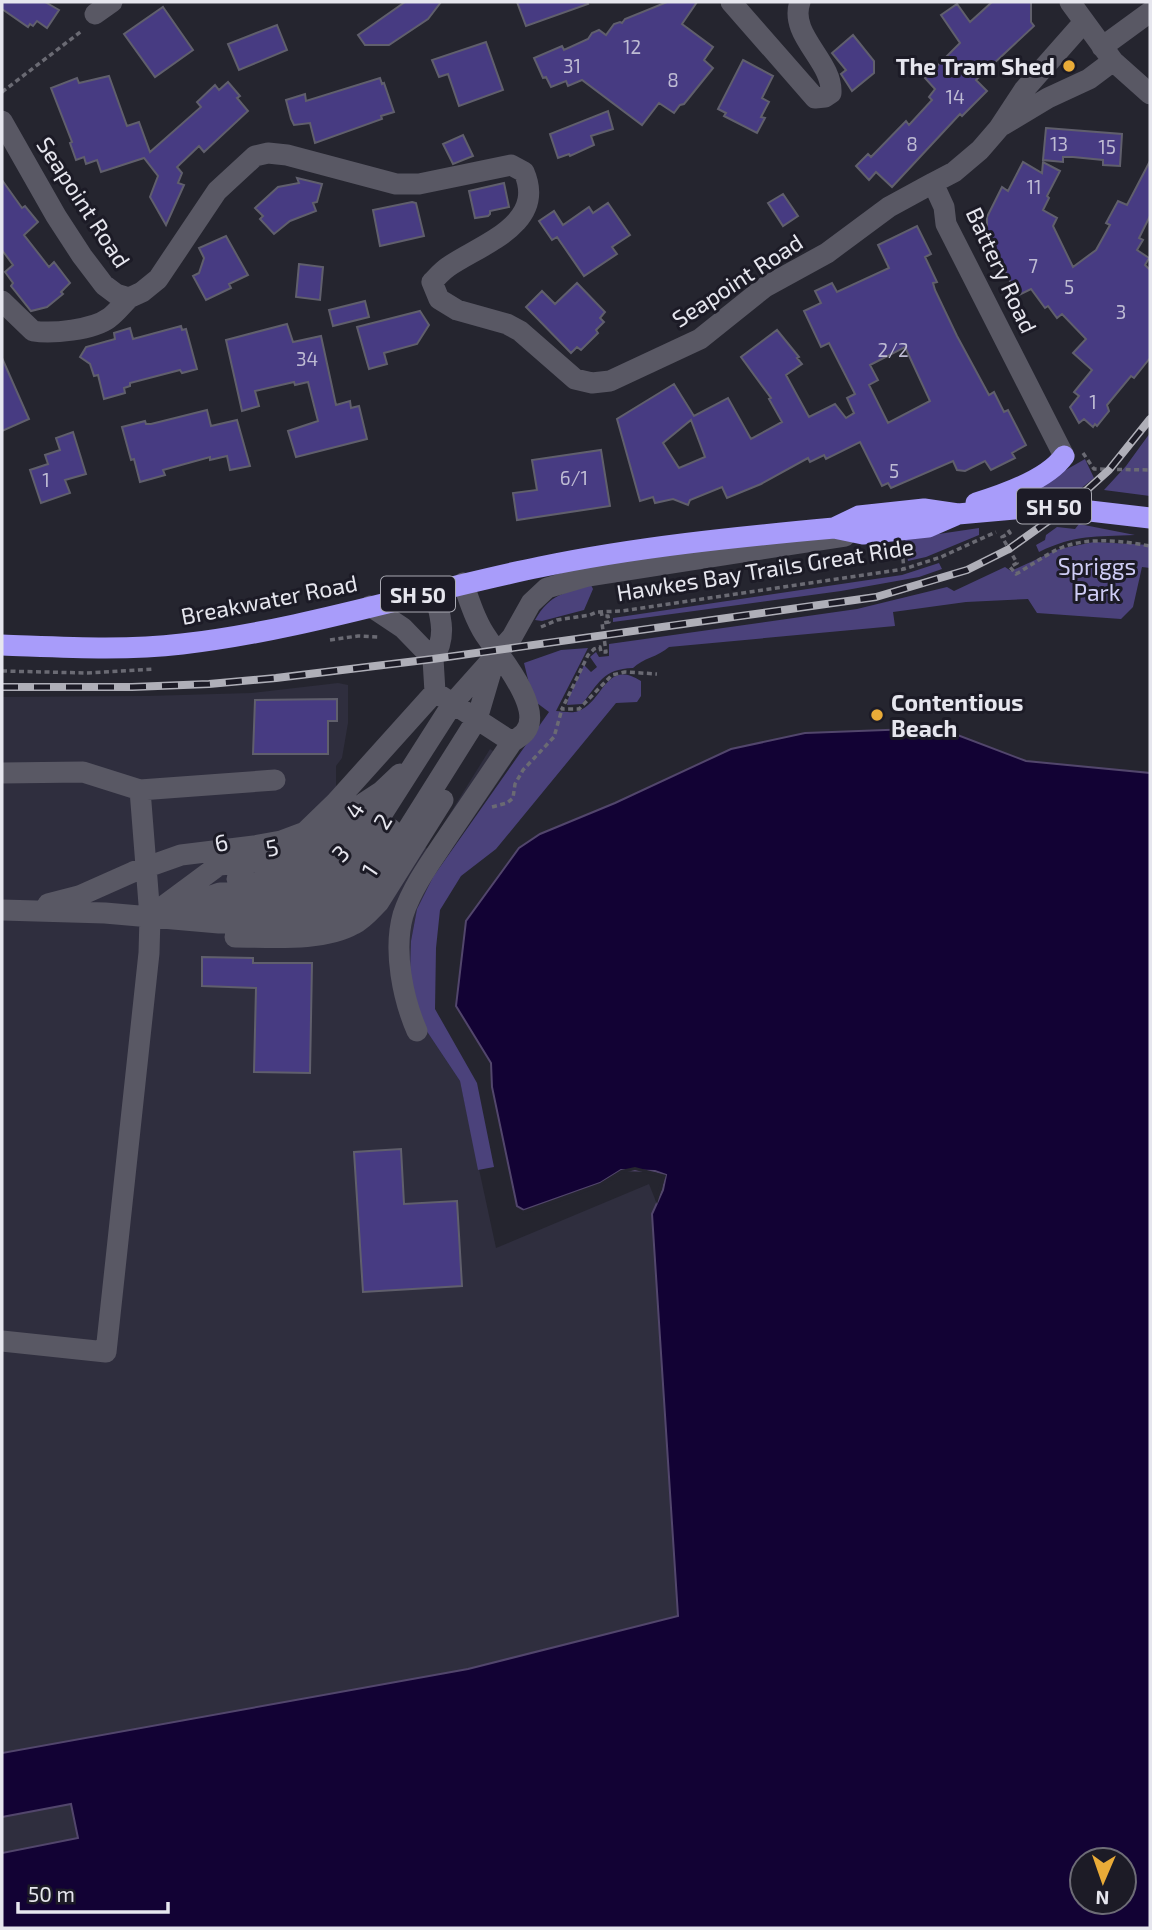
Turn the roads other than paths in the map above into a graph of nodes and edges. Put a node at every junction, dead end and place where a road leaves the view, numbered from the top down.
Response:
1 (730, 2) edge
2 (800, 2) edge
3 (1070, 2) edge
4 (1150, 12) edge
5 (1084, 22) junction
6 (1108, 54) junction
7 (1150, 94) edge
8 (2, 121) edge
9 (999, 128) junction
10 (933, 183) junction
11 (129, 298) junction
12 (2, 301) edge
13 (1064, 456) joint
14 (951, 513) junction
15 (1150, 518) edge
16 (834, 528) junction
17 (863, 534) junction
18 (463, 583) junction
19 (434, 590) junction
20 (370, 606) junction
21 (2, 645) edge
22 (498, 650) junction
23 (433, 659) junction
24 (464, 710) junction
25 (512, 742) junction
26 (418, 757) junction
27 (2, 773) edge
28 (275, 780) dead end
29 (140, 790) junction
30 (146, 867) junction
31 (12, 910) edge
32 (150, 917) junction
33 (417, 1031) dead end
34 (2, 1341) edge

1 - 2 street
3 - 5 street
4 - 6 street
5 - 6 street
5 - 9 street
6 - 7 street
6 - 9 street
8 - 11 street, Seapoint Road
9 - 10 street
10 - 11 street, Seapoint Road
10 - 13 street, Battery Road
11 - 12 street
13 - 14 highway
14 - 15 highway, SH 50
14 - 16 highway, Breakwater Road / SH 50
14 - 17 highway, Breakwater Road / SH 50
16 - 17 highway, Breakwater Road / SH 50
16 - 18 highway, Breakwater Road / SH 50
17 - 22 street, 4
18 - 19 highway, Breakwater Road / SH 50
18 - 22 street
19 - 20 highway, Breakwater Road / SH 50
19 - 23 street
20 - 21 highway, Breakwater Road / SH 50
20 - 23 street
22 - 24 street, 1
22 - 24 street, 4
22 - 25 street
23 - 24 street
24 - 25 street
24 - 26 street, 4
24 - 30 street
24 - 32 street, 3
24 - 32 street, 1
25 - 33 street
26 - 32 street, 5
26 - 32 street, 4
27 - 29 street
28 - 29 street
29 - 30 street
30 - 31 street
30 - 32 street
31 - 32 street
32 - 34 street

